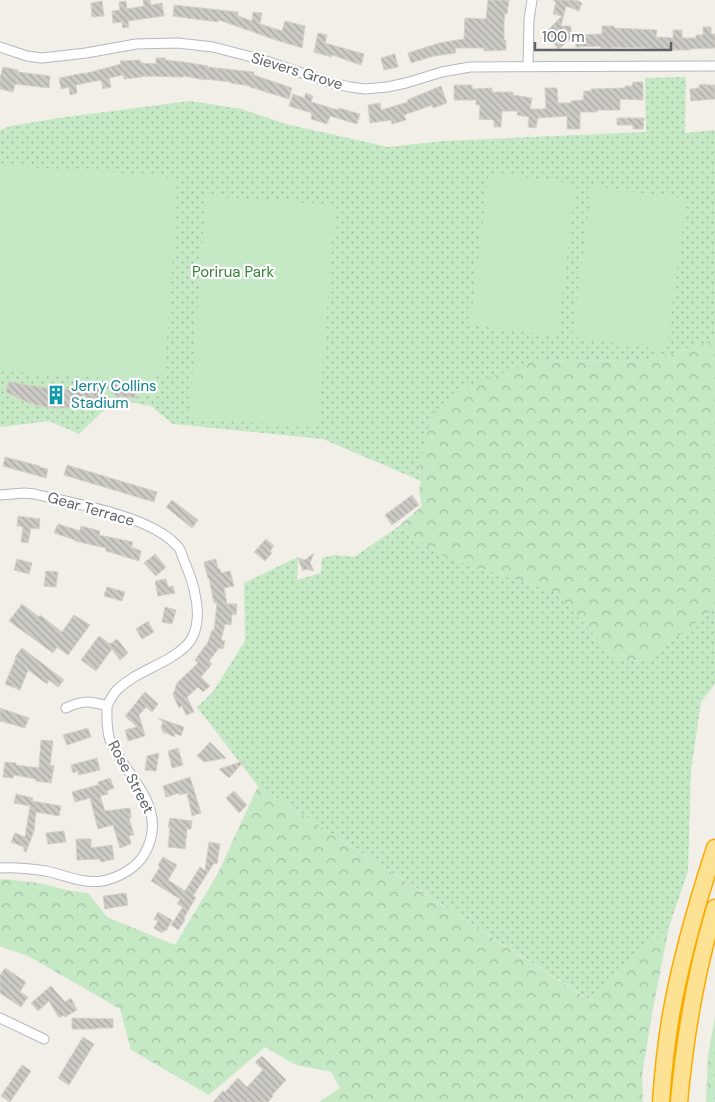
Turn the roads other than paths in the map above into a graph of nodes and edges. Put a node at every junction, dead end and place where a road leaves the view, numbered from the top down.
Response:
1 (532, 0) edge
2 (0, 47) edge
3 (528, 66) junction
4 (715, 66) edge
5 (0, 495) edge
6 (107, 706) junction
7 (66, 708) dead end
8 (715, 848) edge
9 (0, 868) edge
10 (715, 908) edge
11 (0, 1018) edge
12 (44, 1039) dead end
13 (660, 1102) edge
14 (679, 1102) edge

1 - 3 street
2 - 3 street, Sievers Grove
3 - 4 street, Sievers Grove
5 - 6 street, Gear Terrace
6 - 7 street
6 - 9 street, Rose Street
8 - 13 highway
10 - 14 highway
11 - 12 street

